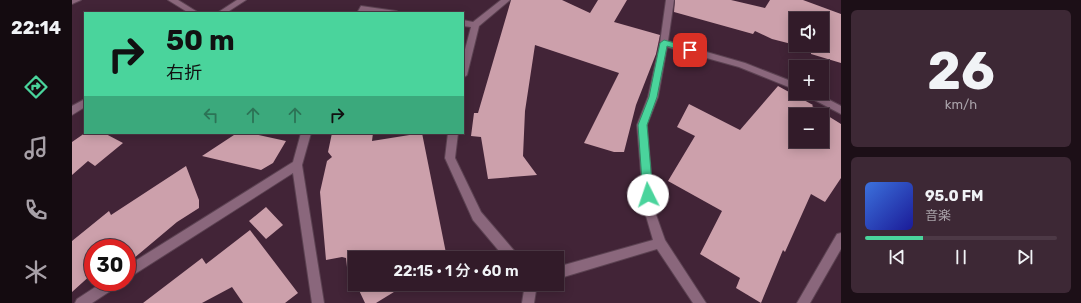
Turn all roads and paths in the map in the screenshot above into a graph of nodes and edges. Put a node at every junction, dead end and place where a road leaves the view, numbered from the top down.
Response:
1 (76, 0) edge
2 (172, 0) edge
3 (242, 0) edge
4 (506, 0) edge
5 (670, 0) edge
6 (72, 2) edge
7 (194, 12) edge
8 (223, 12) edge
9 (362, 12) edge
10 (390, 12) edge
11 (464, 23) edge
12 (474, 24) junction
13 (664, 43) junction
14 (464, 71) edge
15 (789, 84) edge
16 (822, 100) edge
17 (84, 103) edge
18 (841, 110) edge
19 (72, 111) edge
20 (306, 134) edge
21 (453, 134) edge
22 (297, 165) junction
23 (841, 238) edge
24 (660, 243) junction
25 (507, 251) edge
26 (136, 268) edge
27 (564, 271) edge
28 (100, 291) edge
29 (530, 291) edge
30 (81, 303) edge
31 (318, 303) edge
32 (528, 303) edge
33 (700, 303) edge
34 (803, 303) edge

1 - 6 street
2 - 7 street
3 - 8 street
4 - 12 street
5 - 13 street
9 - 10 street
11 - 12 street
12 - 14 street
13 - 15 street
13 - 24 street
16 - 18 street
17 - 19 street
20 - 22 street
21 - 25 street
22 - 26 street
22 - 31 street
23 - 34 street
24 - 27 street
24 - 33 street
28 - 30 street
29 - 32 street

